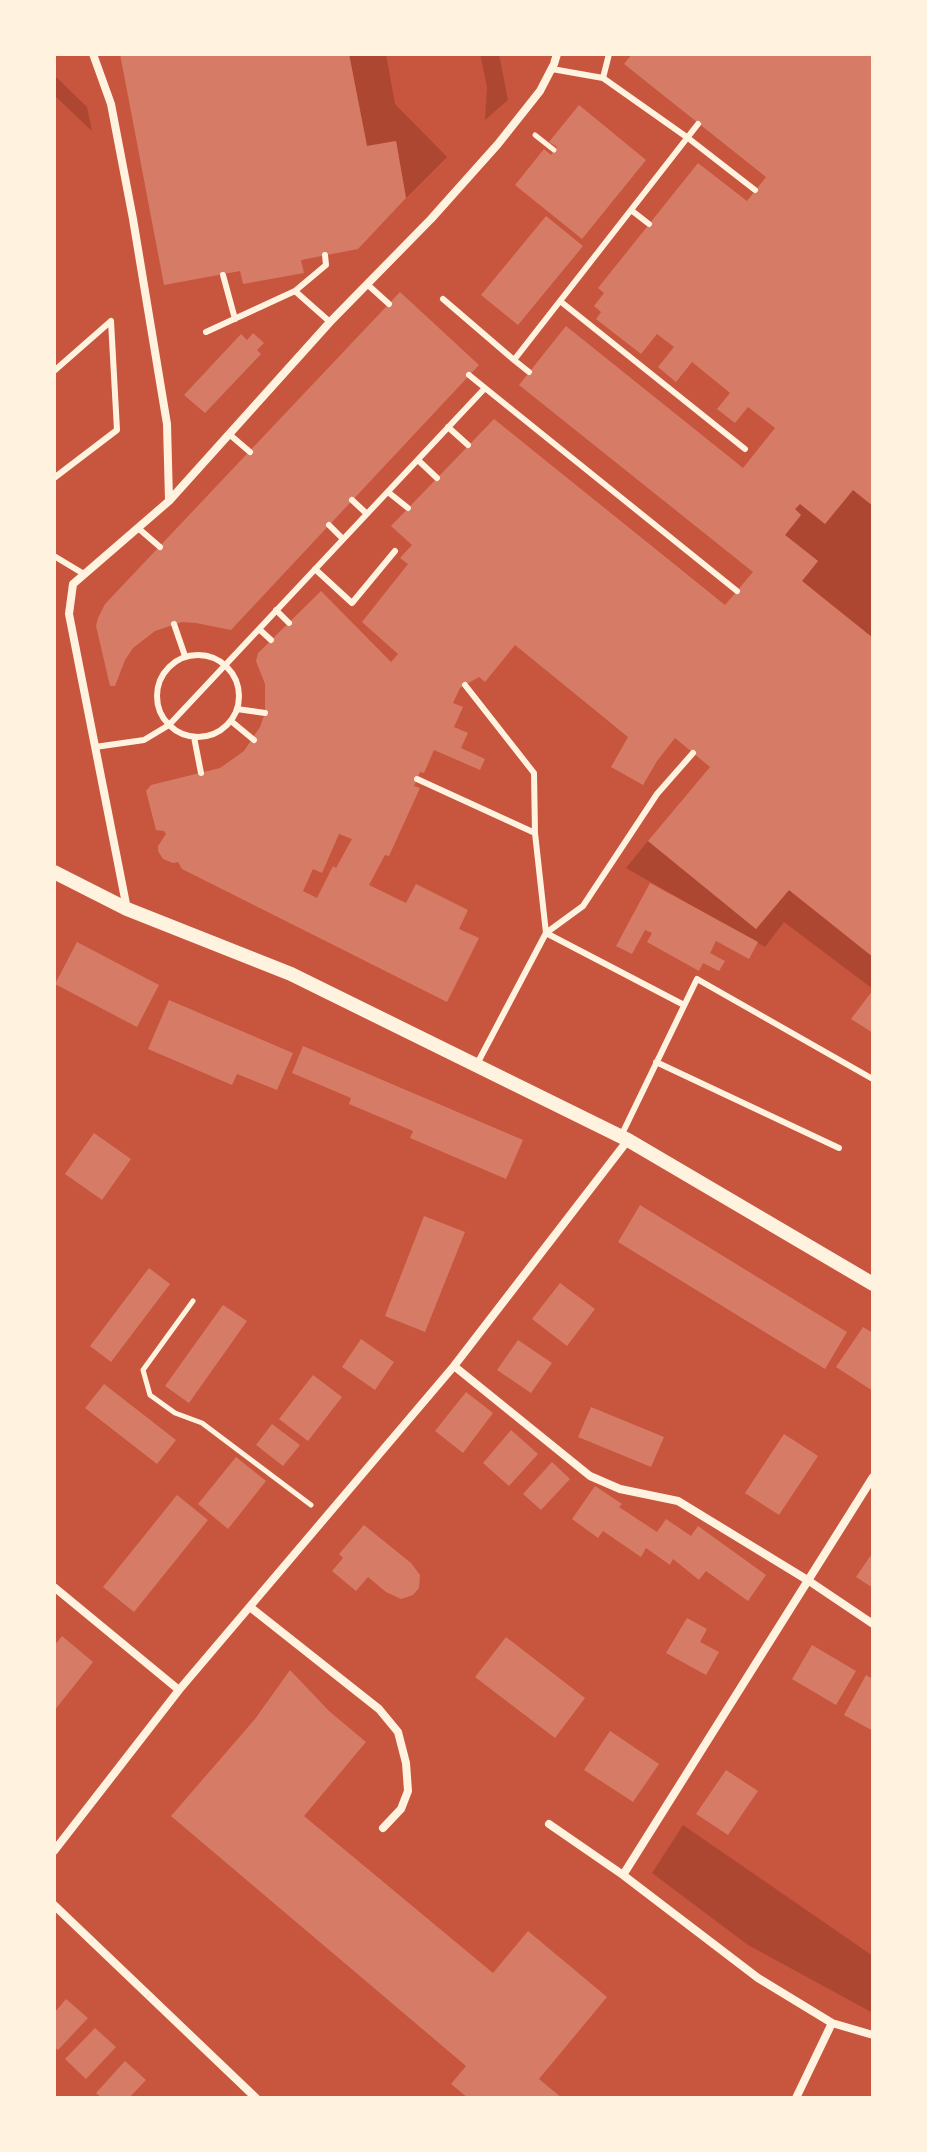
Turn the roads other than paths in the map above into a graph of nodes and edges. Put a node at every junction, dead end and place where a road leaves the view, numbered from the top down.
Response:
1 (93, 54) edge
2 (557, 54) edge
3 (609, 54) edge
4 (552, 69) junction
5 (603, 78) junction
6 (698, 124) dead end
7 (688, 138) junction
8 (755, 190) dead end
9 (631, 210) junction
10 (649, 224) dead end
11 (325, 255) dead end
12 (223, 275) dead end
13 (368, 285) junction
14 (295, 291) junction
15 (443, 299) dead end
16 (560, 301) junction
17 (389, 304) dead end
18 (235, 319) junction
19 (330, 322) junction
20 (206, 332) dead end
21 (514, 360) junction
22 (54, 371) edge
23 (529, 372) dead end
24 (469, 375) dead end
25 (485, 388) junction
26 (448, 427) junction
27 (229, 434) junction
28 (468, 445) dead end
29 (745, 449) dead end
30 (250, 452) dead end
31 (418, 460) junction
32 (54, 478) edge
33 (437, 478) dead end
34 (388, 492) junction
35 (352, 500) dead end
36 (169, 501) junction
37 (408, 508) dead end
38 (367, 514) junction
39 (329, 525) dead end
40 (138, 528) junction
41 (343, 539) junction
42 (160, 547) dead end
43 (395, 551) dead end
44 (54, 556) edge
45 (315, 569) junction
46 (84, 574) junction
47 (737, 591) dead end
48 (276, 610) junction
49 (289, 623) dead end
50 (174, 624) dead end
51 (259, 629) junction
52 (271, 640) dead end
53 (185, 656) junction
54 (225, 665) junction
55 (465, 685) dead end
56 (237, 709) junction
57 (265, 713) dead end
58 (231, 721) junction
59 (169, 725) junction
60 (194, 737) junction
61 (254, 740) dead end
62 (95, 747) junction
63 (693, 753) dead end
64 (201, 773) dead end
65 (417, 779) dead end
66 (535, 833) junction
67 (54, 872) edge
68 (127, 909) junction
69 (546, 933) junction
70 (684, 1005) junction
71 (656, 1062) junction
72 (476, 1065) junction
73 (871, 1078) edge
74 (624, 1138) junction
75 (839, 1148) dead end
76 (873, 1284) edge
77 (454, 1366) junction
78 (873, 1477) edge
79 (809, 1581) junction
80 (54, 1587) edge
81 (250, 1607) junction
82 (873, 1624) edge
83 (179, 1690) junction
84 (549, 1824) dead end
85 (383, 1828) dead end
86 (54, 1851) edge
87 (623, 1875) junction
88 (54, 1905) edge
89 (832, 2023) junction
90 (873, 2035) edge
91 (256, 2098) edge
92 (796, 2098) edge

1 - 36 street
2 - 4 street
3 - 5 lane
4 - 5 lane
4 - 13 street
5 - 7 lane
6 - 7 lane
7 - 8 lane
7 - 9 lane
9 - 10 lane
9 - 16 lane
11 - 14 lane
12 - 18 lane
13 - 17 lane
13 - 19 street
14 - 18 lane
14 - 19 lane
15 - 21 lane
16 - 21 lane
16 - 29 lane
18 - 20 lane
19 - 27 street
21 - 23 lane
22 - 32 lane
24 - 25 lane
25 - 26 lane
25 - 47 lane
26 - 28 lane
26 - 31 lane
27 - 30 lane
27 - 36 street
31 - 33 lane
31 - 34 lane
34 - 37 lane
34 - 38 lane
35 - 38 lane
36 - 40 street
38 - 41 lane
39 - 41 lane
40 - 42 lane
40 - 46 street
41 - 45 lane
43 - 45 lane
44 - 46 lane
45 - 48 lane
46 - 62 street
48 - 49 lane
48 - 51 lane
50 - 53 lane
51 - 52 lane
51 - 54 lane
53 - 54 lane
53 - 59 lane
54 - 56 lane
54 - 59 lane
55 - 66 lane
56 - 57 lane
56 - 58 lane
58 - 60 lane
58 - 61 lane
59 - 60 lane
59 - 62 lane
60 - 64 lane
62 - 68 street
63 - 69 lane
65 - 66 lane
66 - 69 lane
67 - 68 street
68 - 72 street
69 - 70 lane
69 - 72 lane
70 - 71 lane
70 - 73 lane
71 - 74 lane
71 - 75 lane
72 - 74 street
74 - 76 street
74 - 77 street
77 - 79 street
77 - 81 street
78 - 79 street
79 - 82 street
79 - 87 street
80 - 83 street
81 - 83 street
81 - 85 street
83 - 86 street
84 - 87 street
87 - 89 street
88 - 91 street
89 - 90 street
89 - 92 street

